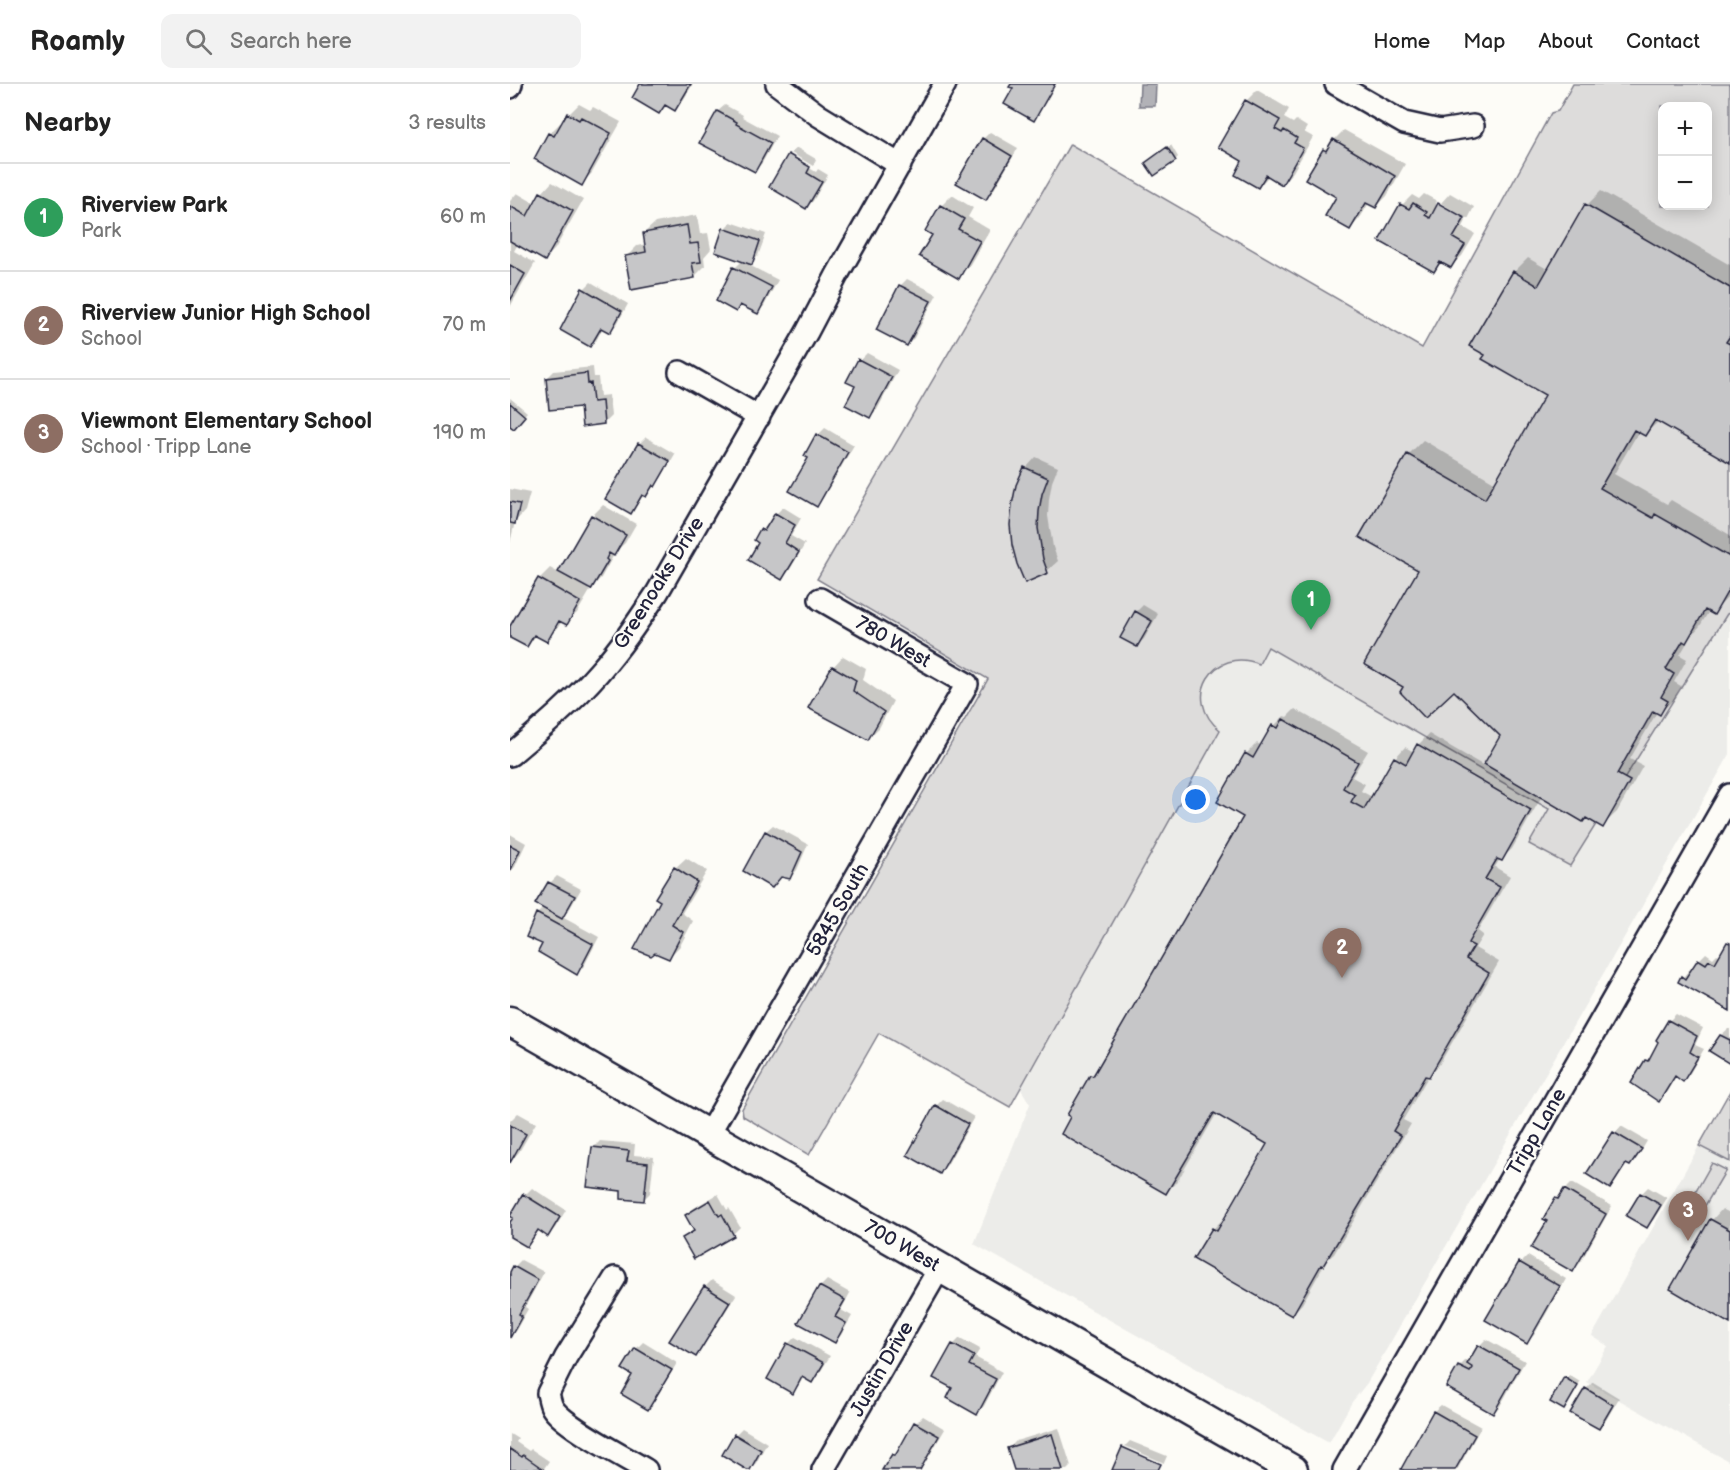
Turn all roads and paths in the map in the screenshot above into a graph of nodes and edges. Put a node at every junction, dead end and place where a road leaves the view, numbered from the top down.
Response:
1 (777, 84) edge
2 (945, 84) edge
3 (1336, 84) edge
4 (1473, 126) dead end
5 (900, 165) junction
6 (680, 372) dead end
7 (759, 417) junction
8 (820, 599) dead end
9 (967, 684) joint
10 (510, 755) edge
11 (1730, 795) edge
12 (510, 1022) edge
13 (708, 1135) junction
14 (940, 1267) junction
15 (615, 1278) dead end
16 (646, 1470) edge
17 (823, 1470) edge
18 (1293, 1470) edge
19 (1344, 1470) edge

1 - 5 street
2 - 5 street, Greenoaks Drive
3 - 4 street
5 - 7 street, Greenoaks Drive
6 - 7 street
7 - 10 street, Greenoaks Drive
8 - 9 street, 780 West
9 - 13 street, 5845 South
11 - 19 street, Tripp Lane
12 - 13 main road, 700 West
13 - 14 main road, 700 West
14 - 17 street, Justin Drive
14 - 18 main road, 700 West
15 - 16 street

